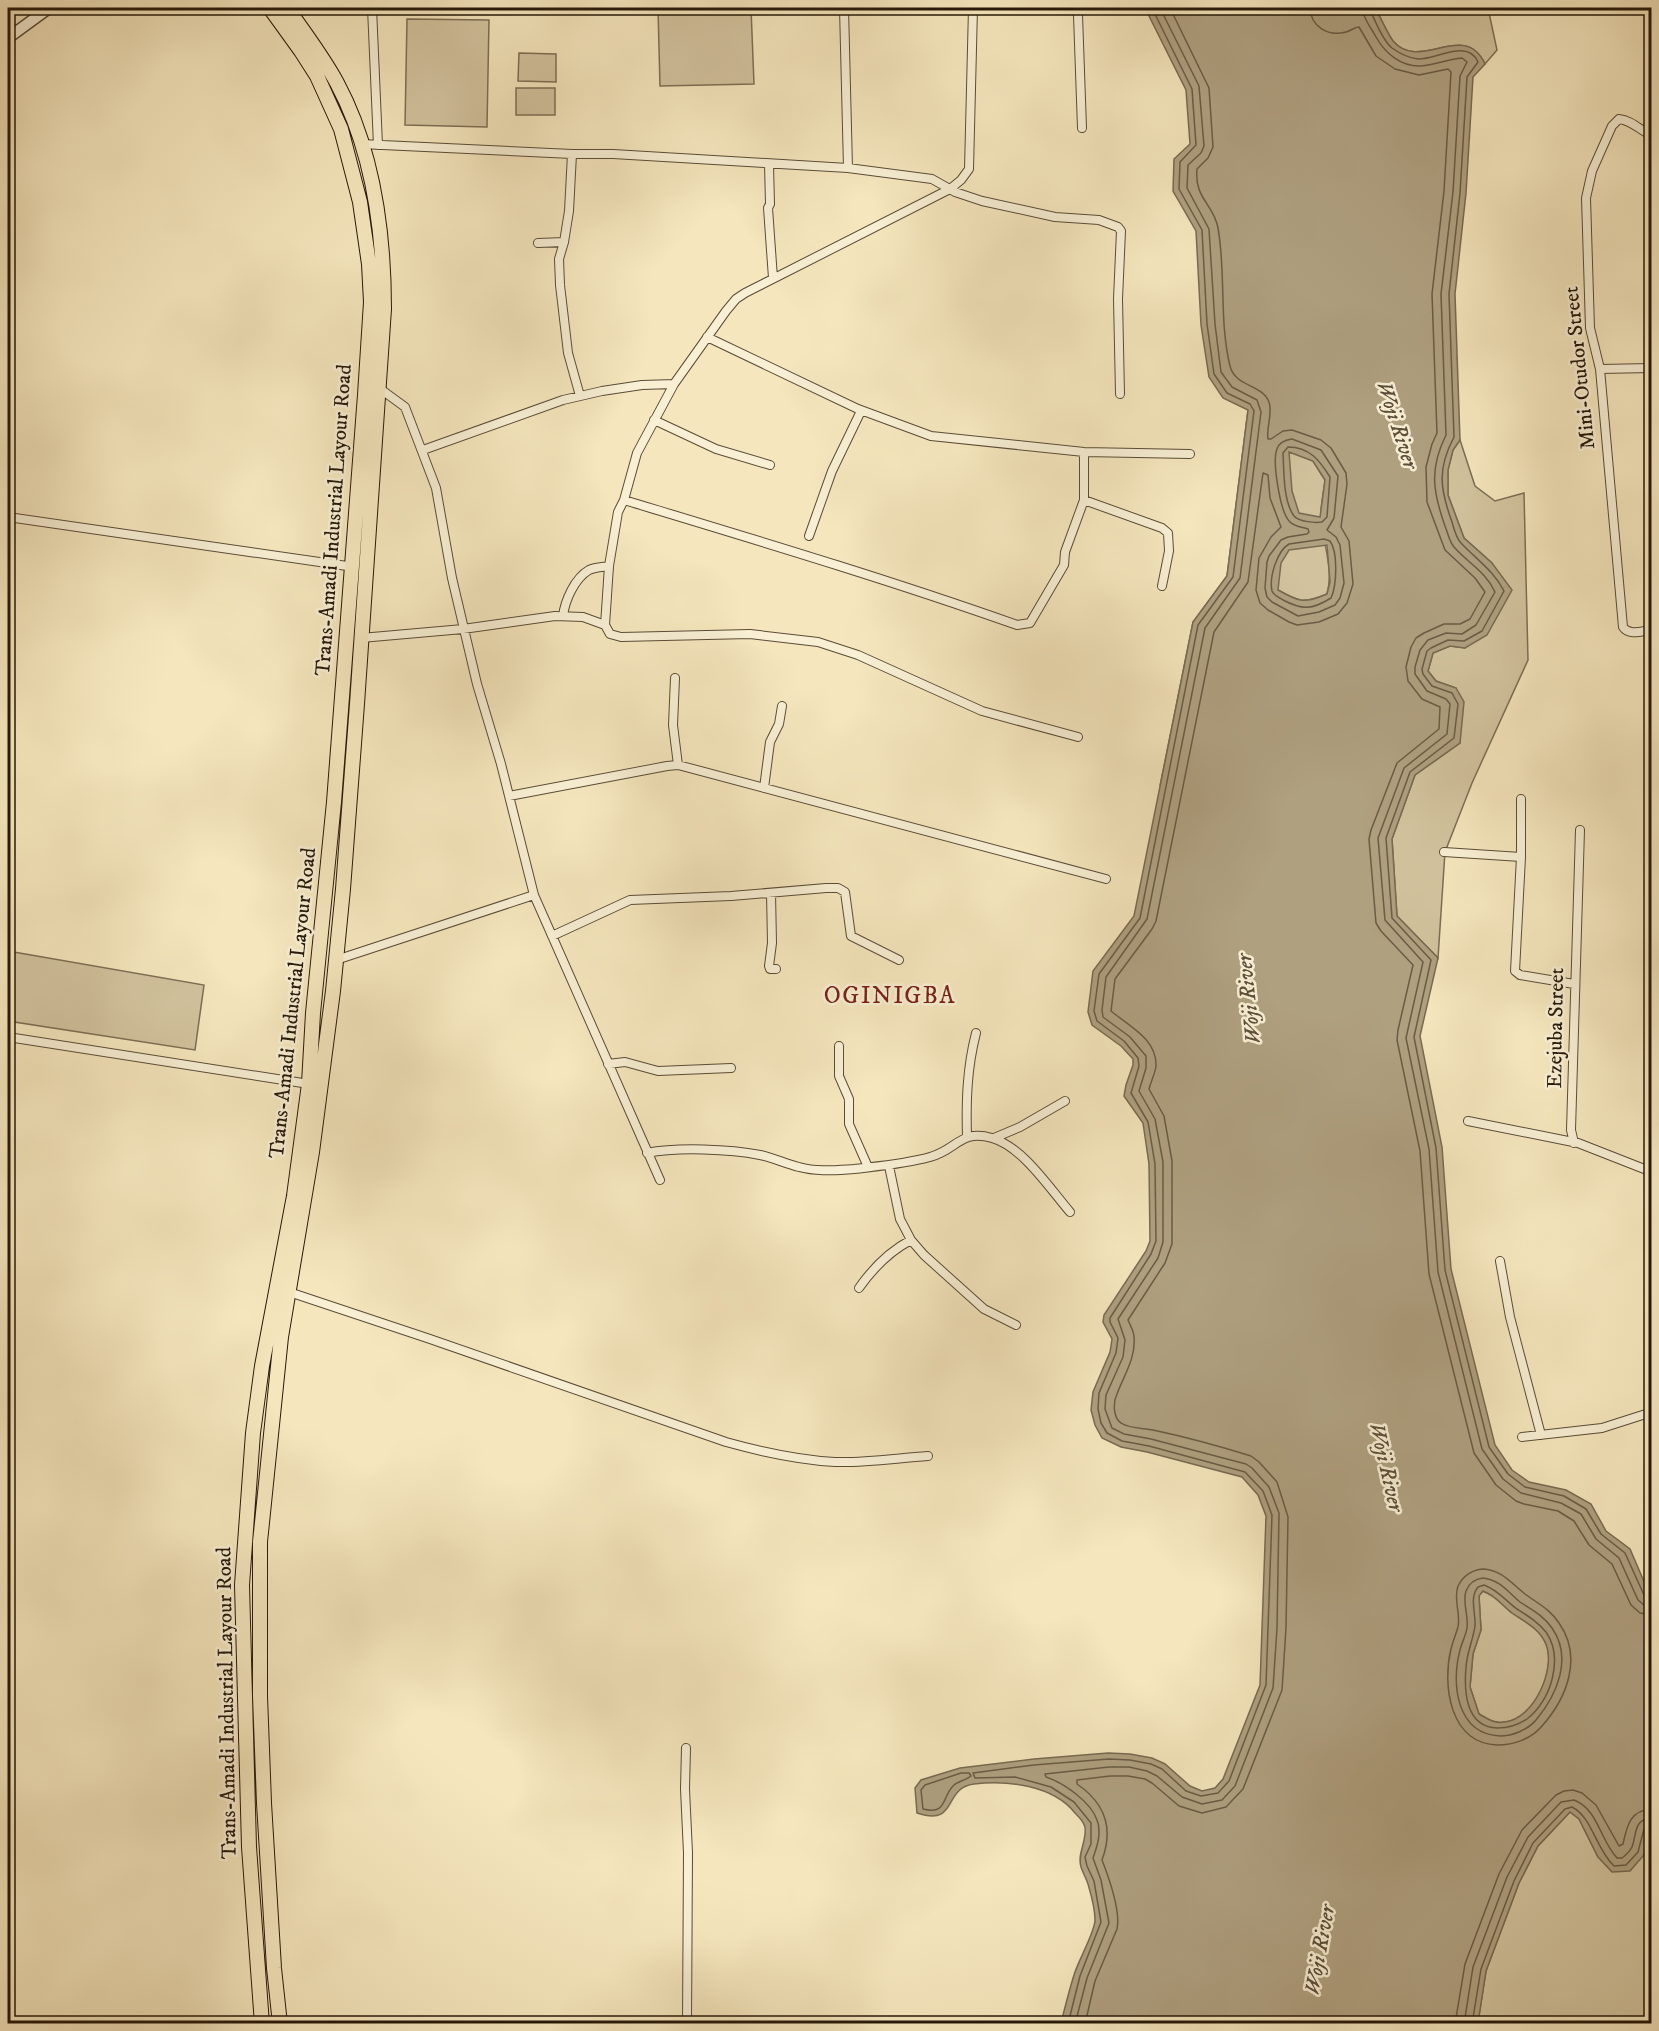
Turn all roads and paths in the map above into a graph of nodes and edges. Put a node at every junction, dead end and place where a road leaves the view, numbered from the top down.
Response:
1 (49, 8) edge
2 (270, 8) edge
3 (287, 8) edge
4 (372, 8) edge
5 (844, 8) edge
6 (973, 8) edge
7 (1076, 8) edge
8 (8, 38) edge
9 (1082, 128) dead end
10 (1652, 136) edge
11 (362, 144) junction
12 (378, 145) junction
13 (572, 154) junction
14 (769, 164) junction
15 (849, 168) junction
16 (950, 189) junction
17 (564, 242) junction
18 (538, 243) dead end
19 (773, 278) junction
20 (707, 337) junction
21 (1652, 368) edge
22 (1599, 369) junction
23 (674, 384) junction
24 (380, 388) junction
25 (1120, 394) dead end
26 (580, 396) junction
27 (861, 411) junction
28 (654, 420) junction
29 (423, 450) junction
30 (1083, 452) junction
31 (1190, 454) dead end
32 (770, 465) dead end
33 (624, 500) junction
34 (1084, 500) junction
35 (8, 517) edge
36 (809, 536) dead end
37 (609, 566) junction
38 (351, 567) junction
39 (366, 568) junction
40 (1162, 586) dead end
41 (563, 616) junction
42 (605, 625) junction
43 (463, 629) junction
44 (1652, 630) edge
45 (361, 638) junction
46 (675, 678) dead end
47 (782, 706) dead end
48 (1078, 737) dead end
49 (678, 765) junction
50 (764, 788) junction
51 (509, 796) junction
52 (1521, 799) dead end
53 (1580, 830) dead end
54 (1444, 852) dead end
55 (1521, 858) junction
56 (1106, 879) dead end
57 (771, 893) junction
58 (534, 895) junction
59 (552, 936) junction
60 (336, 960) junction
61 (899, 960) dead end
62 (776, 969) dead end
63 (1574, 984) junction
64 (976, 1033) dead end
65 (8, 1037) edge
66 (839, 1046) dead end
67 (608, 1064) junction
68 (731, 1068) dead end
69 (309, 1084) junction
70 (1065, 1101) dead end
71 (1468, 1120) dead end
72 (967, 1136) junction
73 (994, 1138) junction
74 (1574, 1143) junction
75 (647, 1154) junction
76 (889, 1166) junction
77 (868, 1167) junction
78 (1652, 1172) edge
79 (660, 1180) dead end
80 (1070, 1212) dead end
81 (911, 1240) junction
82 (1500, 1261) dead end
83 (859, 1288) dead end
84 (289, 1292) junction
85 (1016, 1325) dead end
86 (1652, 1412) edge
87 (1541, 1435) junction
88 (1522, 1437) dead end
89 (928, 1456) dead end
90 (242, 1585) junction
91 (260, 1586) junction
92 (686, 1748) dead end
93 (261, 2024) edge
94 (280, 2024) edge
95 (687, 2024) edge

1 - 8 street
2 - 38 main road, Trans-Amadi Industrial Layour Road
3 - 11 main road, Trans-Amadi Industrial Layour Road
4 - 12 street
5 - 15 street
6 - 16 street
7 - 9 street
10 - 22 street, Mini-Otudor Street
11 - 12 street
11 - 24 main road, Trans-Amadi Industrial Layour Road
12 - 13 street
13 - 14 street
13 - 17 street
14 - 15 street
14 - 19 street
15 - 16 street
16 - 19 street
16 - 25 street
17 - 18 street
17 - 26 street
19 - 20 street
20 - 23 street
20 - 27 street
21 - 22 street
22 - 44 street, Mini-Otudor Street
23 - 26 street
23 - 28 street
24 - 29 street
24 - 39 main road, Trans-Amadi Industrial Layour Road
26 - 29 street
27 - 30 street
27 - 36 street
28 - 32 street
28 - 33 street
29 - 43 street
30 - 31 street
30 - 34 street
33 - 34 street
33 - 37 street
34 - 40 street
35 - 38 street
37 - 41 street
37 - 42 street
38 - 39 street
38 - 69 main road, Trans-Amadi Industrial Layour Road
39 - 45 main road, Trans-Amadi Industrial Layour Road
41 - 42 street
41 - 43 street
42 - 48 street
43 - 45 street
43 - 51 street
45 - 60 main road, Trans-Amadi Industrial Layour Road
46 - 49 street
47 - 50 street
49 - 50 street
49 - 51 street
50 - 56 street
51 - 58 street
52 - 55 street
53 - 63 street, Ezejuba Street
54 - 55 street
55 - 63 street
57 - 59 street
57 - 61 street
57 - 62 street
58 - 59 street
58 - 60 street
59 - 67 street
60 - 84 main road, Trans-Amadi Industrial Layour Road
63 - 74 street, Ezejuba Street
64 - 72 street
65 - 69 street
66 - 77 street
67 - 68 street
67 - 75 street
69 - 90 main road, Trans-Amadi Industrial Layour Road
70 - 73 street
71 - 74 street
72 - 73 street
72 - 76 street
73 - 80 street
74 - 78 street
75 - 77 street
75 - 79 street
76 - 77 street
76 - 81 street
81 - 83 street
81 - 85 street
82 - 87 street
84 - 89 street
84 - 91 main road, Trans-Amadi Industrial Layour Road
86 - 87 street
87 - 88 street
90 - 91 main road
90 - 93 main road, Trans-Amadi Industrial Layour Road
91 - 94 main road, Trans-Amadi Industrial Layour Road
92 - 95 street

